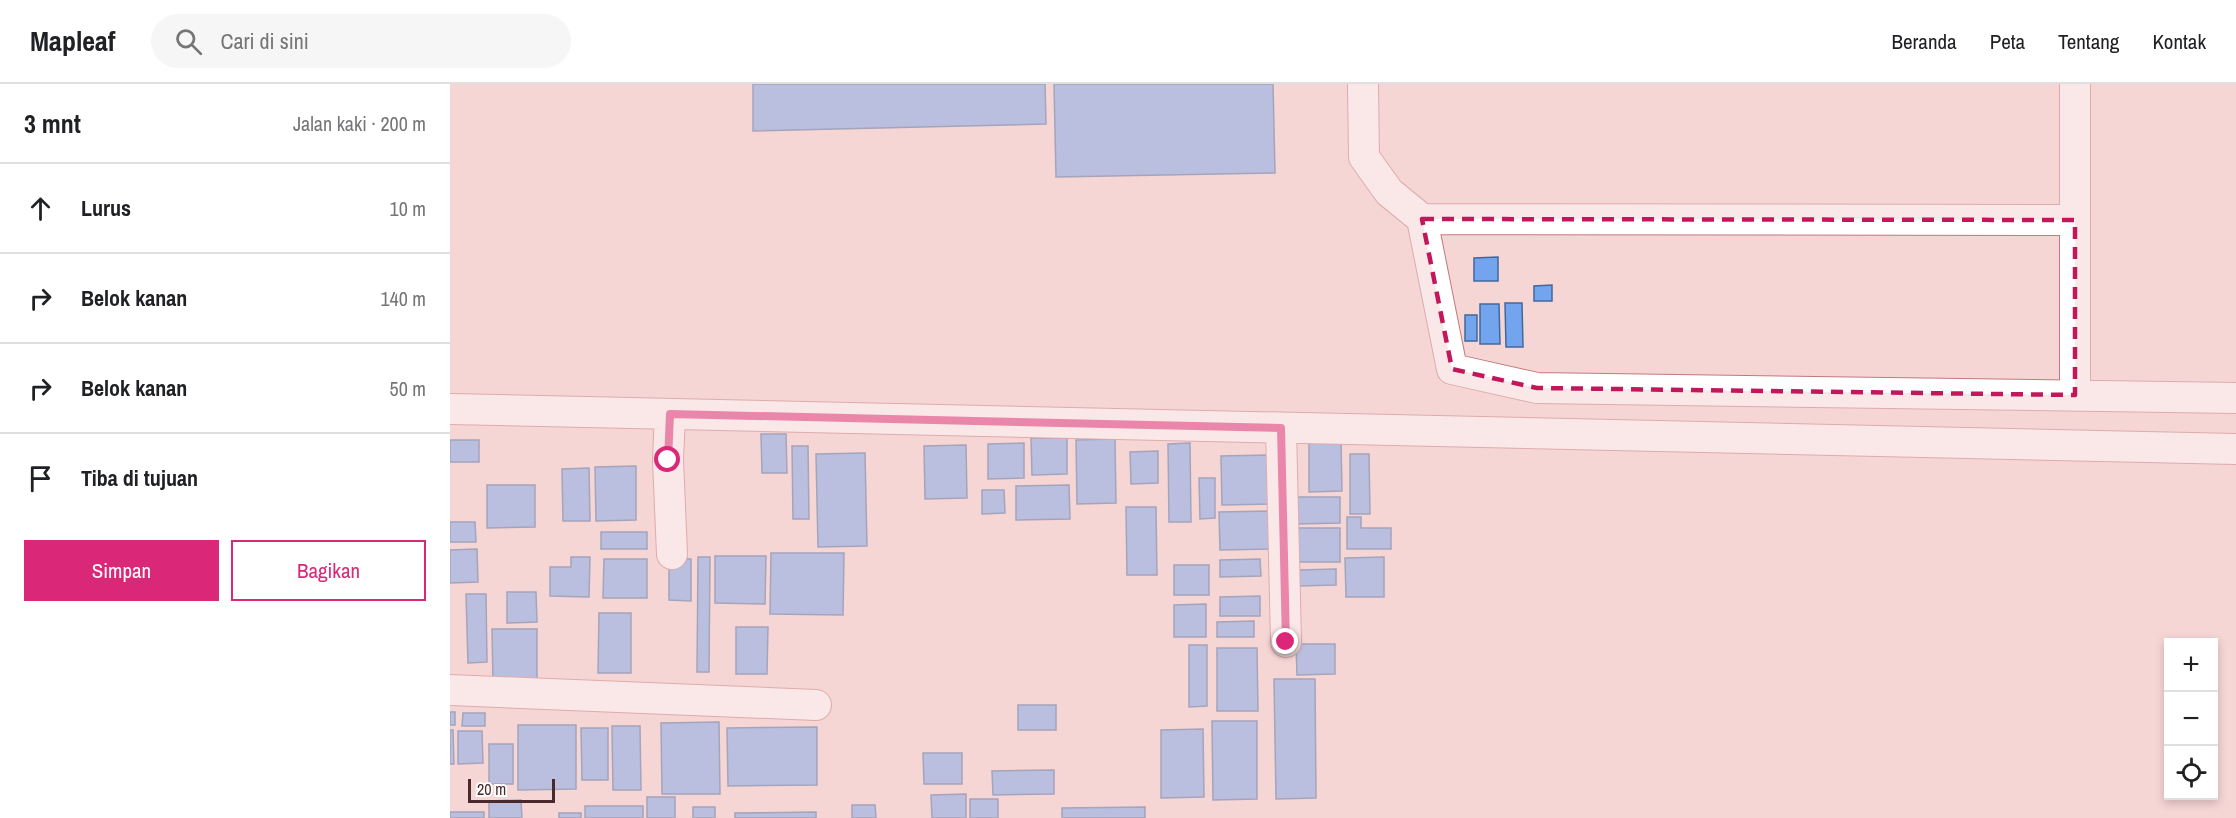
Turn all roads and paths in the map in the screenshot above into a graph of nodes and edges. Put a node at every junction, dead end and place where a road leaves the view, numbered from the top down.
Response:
1 (1363, 84) edge
2 (2075, 84) edge
3 (1422, 219) junction
4 (2075, 220) junction
5 (2075, 395) junction
6 (2236, 398) edge
7 (450, 409) edge
8 (670, 414) junction
9 (1281, 428) junction
10 (2236, 449) edge
11 (672, 554) dead end
12 (1286, 642) dead end
13 (450, 690) edge
14 (816, 705) dead end

1 - 3 street
2 - 4 street
3 - 4 street
3 - 5 street
4 - 5 street
5 - 6 street
7 - 8 street
8 - 9 street
8 - 11 street
9 - 10 street
9 - 12 street
13 - 14 street

